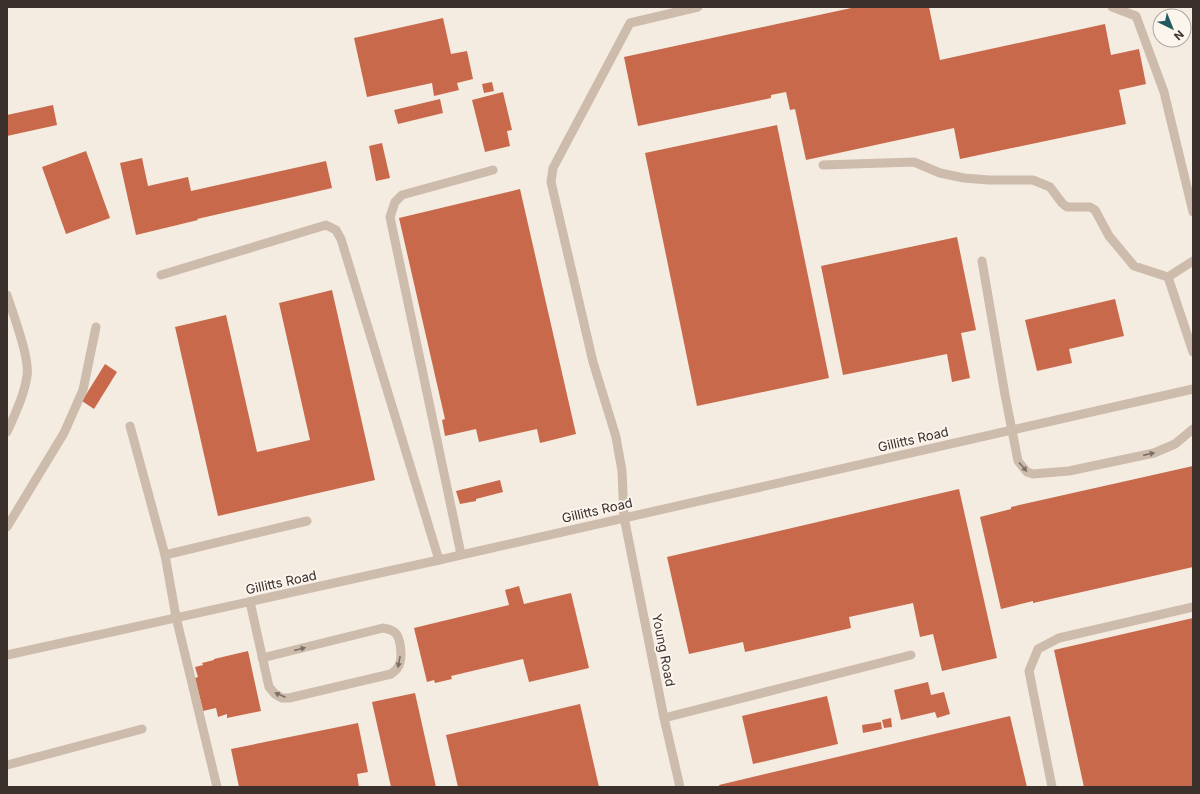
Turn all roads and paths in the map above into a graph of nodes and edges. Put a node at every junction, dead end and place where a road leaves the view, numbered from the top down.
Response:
1 (698, 7) edge
2 (1112, 7) edge
3 (823, 165) dead end
4 (493, 170) dead end
5 (1193, 212) edge
6 (982, 261) dead end
7 (1193, 261) edge
8 (161, 275) dead end
9 (1168, 277) junction
10 (7, 295) edge
11 (96, 327) dead end
12 (1193, 352) edge
13 (1193, 389) edge
14 (130, 426) dead end
15 (1193, 429) edge
16 (1012, 430) junction
17 (7, 432) edge
18 (624, 517) junction
19 (307, 521) dead end
20 (7, 527) edge
21 (461, 554) junction
22 (165, 555) junction
23 (440, 560) junction
24 (250, 602) junction
25 (1193, 607) edge
26 (176, 617) junction
27 (911, 654) dead end
28 (7, 655) edge
29 (262, 658) junction
30 (664, 718) junction
31 (142, 729) dead end
32 (7, 765) edge
33 (217, 787) edge
34 (680, 787) edge
35 (1052, 787) edge

1 - 18 lane, Young Road
2 - 5 lane
3 - 9 lane
4 - 21 lane
6 - 16 lane
7 - 9 lane
8 - 23 lane
9 - 12 lane
10 - 17 lane
11 - 20 lane
13 - 16 lane, Gillitts Road
14 - 22 lane
16 -> 15 lane
16 - 18 lane, Gillitts Road
18 - 21 lane, Gillitts Road
18 - 30 lane, Young Road
19 - 22 lane
21 - 23 lane, Gillitts Road
22 - 26 lane
23 - 24 lane, Gillitts Road
24 - 26 lane, Gillitts Road
24 - 29 lane
25 - 35 lane
26 - 28 lane, Gillitts Road
26 - 33 lane
27 - 30 lane
29 -> 29 lane
30 - 34 lane, Young Road
31 - 32 lane

